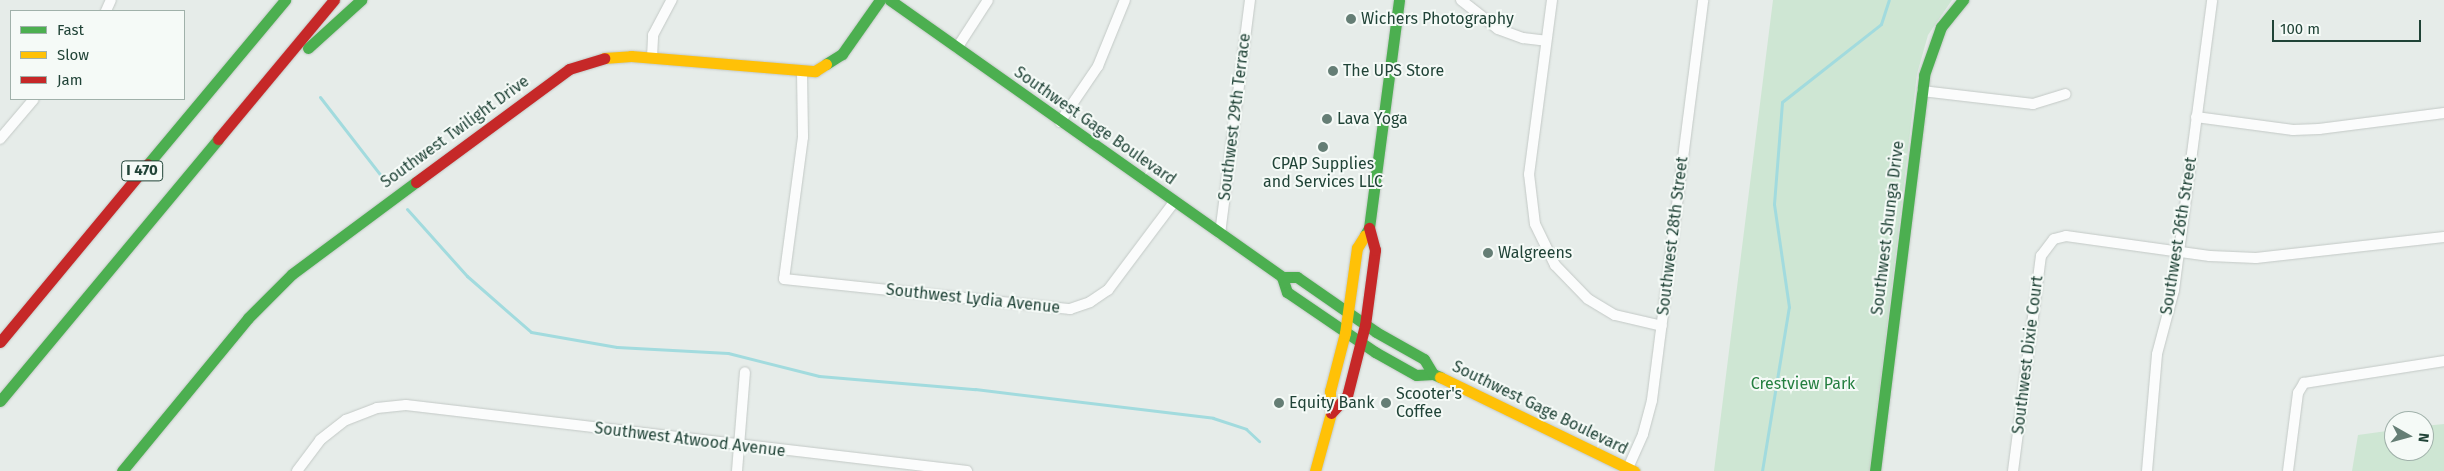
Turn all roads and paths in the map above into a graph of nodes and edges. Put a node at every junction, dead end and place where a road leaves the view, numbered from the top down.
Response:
1 (268, 0) edge
2 (285, 0) edge
3 (334, 0) edge
4 (361, 0) edge
5 (672, 0) edge
6 (880, 0) edge
7 (890, 0) edge
8 (988, 0) edge
9 (1125, 0) edge
10 (1250, 0) edge
11 (1399, 0) edge
12 (1461, 0) edge
13 (1552, 0) edge
14 (1703, 0) edge
15 (1963, 0) edge
16 (2212, 0) edge
17 (1546, 42) junction
18 (957, 48) junction
19 (652, 57) junction
20 (802, 72) junction
21 (1922, 91) junction
22 (2066, 94) dead end
23 (203, 99) junction
24 (33, 100) edge
25 (2444, 113) edge
26 (2196, 117) junction
27 (232, 122) junction
28 (1060, 122) junction
29 (0, 140) edge
30 (1174, 202) junction
31 (1369, 228) junction
32 (1220, 234) junction
33 (2444, 237) edge
34 (2179, 251) junction
35 (1282, 277) junction
36 (1348, 313) junction
37 (1366, 325) junction
38 (1662, 326) junction
39 (1345, 333) junction
40 (0, 342) edge
41 (1362, 344) junction
42 (2444, 361) edge
43 (745, 372) dead end
44 (1433, 374) junction
45 (0, 401) edge
46 (1331, 413) junction
47 (739, 445) junction
48 (874, 466) edge
49 (1631, 470) edge
50 (122, 471) edge
51 (297, 471) edge
52 (737, 471) edge
53 (967, 471) edge
54 (1315, 471) edge
55 (1875, 471) edge
56 (2013, 471) edge
57 (2147, 471) edge
58 (2288, 471) edge

1 - 23 main road
2 - 23 main road, I 470
3 - 27 main road, I 470
4 - 27 main road
5 - 19 street
6 - 20 main road, Southwest Twilight Drive
7 - 18 main road, Southwest Gage Boulevard
8 - 18 street
9 - 28 street
10 - 32 street, Southwest 29th Terrace
11 - 31 main road
12 - 17 street
13 - 17 street
14 - 38 street, Southwest 28th Street
15 - 21 main road, Southwest Shunga Drive
16 - 26 street, Southwest 26th Street
17 - 38 street
18 - 28 main road, Southwest Gage Boulevard
19 - 20 main road, Southwest Twilight Drive
19 - 50 main road, Southwest Twilight Drive
20 - 30 street, Southwest Lydia Avenue
21 - 22 street
21 - 55 main road, Southwest Shunga Drive
23 - 40 main road, I 470
24 - 29 street
25 - 26 street
26 - 34 street, Southwest 26th Street
27 - 45 main road, I 470
28 - 30 main road, Southwest Gage Boulevard
30 - 32 main road, Southwest Gage Boulevard
31 - 36 main road
31 - 37 main road
32 - 35 main road, Southwest Gage Boulevard
33 - 34 street
34 - 56 street, Southwest Dixie Court
34 - 57 street, Southwest 26th Street
35 - 36 main road, Southwest Gage Boulevard
35 - 39 main road, Southwest Gage Boulevard
36 - 37 main road, Southwest Gage Boulevard
36 - 39 main road
37 - 41 main road
37 - 44 main road, Southwest Gage Boulevard
38 - 49 street, Southwest 28th Street
39 - 41 main road, Southwest Gage Boulevard
39 - 46 main road
41 - 44 main road, Southwest Gage Boulevard
41 - 46 main road
42 - 58 street
43 - 47 street
44 - 49 main road, Southwest Gage Boulevard
46 - 54 main road
47 - 48 street, Southwest Atwood Avenue
47 - 51 street, Southwest Atwood Avenue
47 - 52 street
48 - 53 street, Southwest Atwood Avenue

